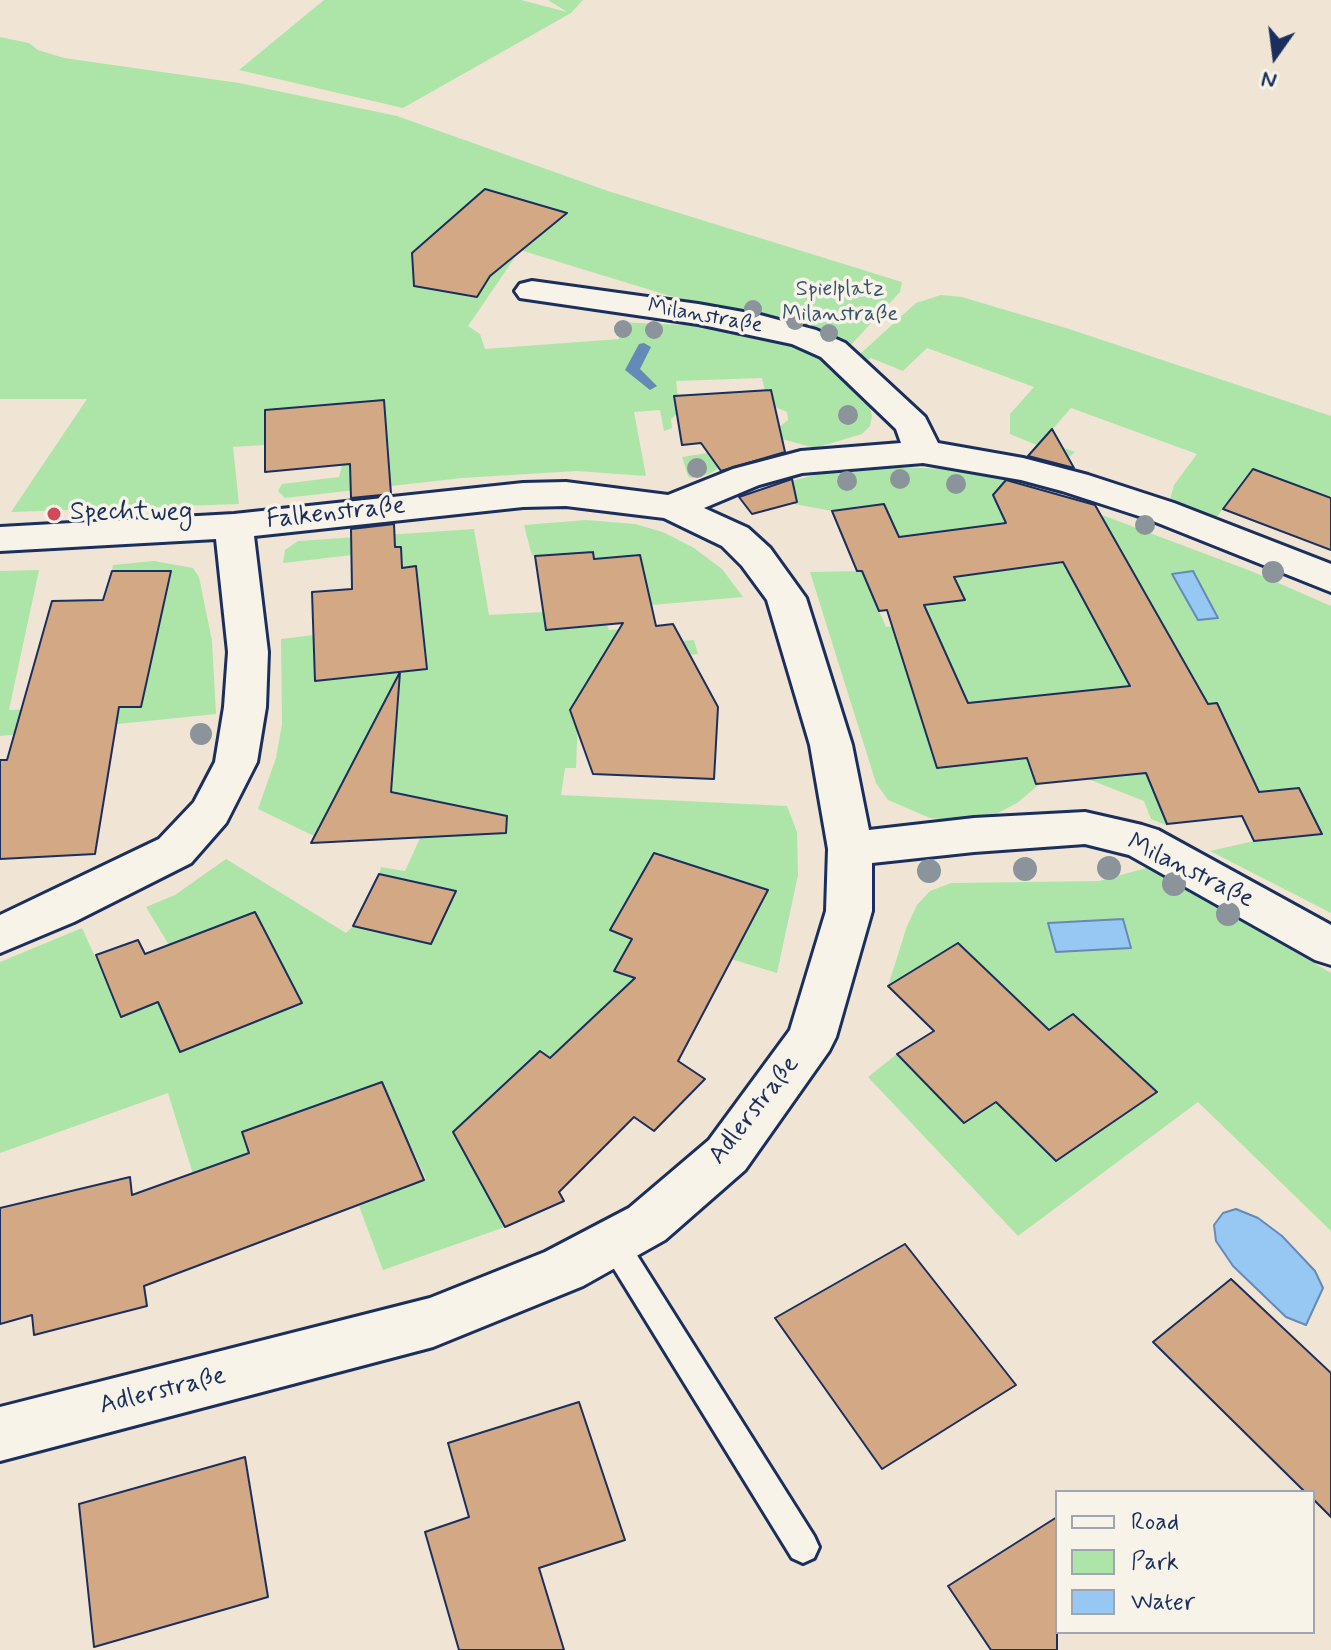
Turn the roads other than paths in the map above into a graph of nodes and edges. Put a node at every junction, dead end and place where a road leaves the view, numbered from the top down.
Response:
1 (532, 291) dead end
2 (923, 452) junction
3 (672, 507) junction
4 (234, 526) junction
5 (0, 539) edge
6 (1331, 579) edge
7 (850, 849) junction
8 (0, 935) edge
9 (1331, 947) edge
10 (613, 1242) junction
11 (0, 1434) edge
12 (803, 1547) dead end

1 - 2 street, Milanstraße
2 - 3 street
2 - 6 street
3 - 4 street, Falkenstraße
3 - 7 street, Adlerstraße
4 - 5 street, Falkenstraße
4 - 8 street
7 - 9 street, Milanstraße
7 - 10 street, Adlerstraße
10 - 11 street, Adlerstraße
10 - 12 lane

